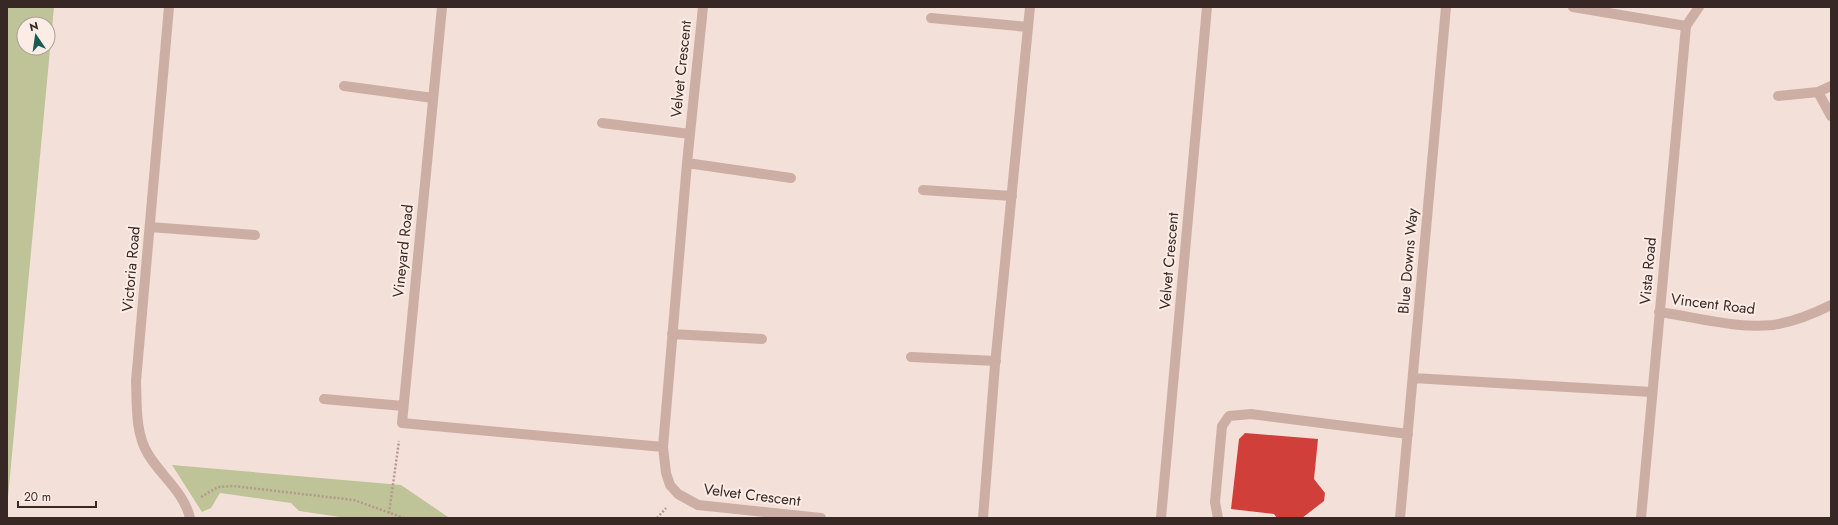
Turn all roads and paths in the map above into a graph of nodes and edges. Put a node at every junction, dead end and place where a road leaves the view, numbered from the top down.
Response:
1 (170, 7) edge
2 (442, 7) edge
3 (703, 7) edge
4 (1030, 7) edge
5 (1207, 7) edge
6 (1446, 7) edge
7 (1573, 7) edge
8 (1699, 7) edge
9 (931, 18) dead end
10 (1686, 26) junction
11 (1028, 27) junction
12 (344, 86) dead end
13 (1831, 86) edge
14 (1818, 92) junction
15 (1778, 96) dead end
16 (434, 98) junction
17 (1831, 116) edge
18 (602, 123) dead end
19 (690, 134) junction
20 (687, 163) junction
21 (791, 178) dead end
22 (923, 190) dead end
23 (1012, 196) junction
24 (150, 227) junction
25 (255, 236) dead end
26 (1831, 305) edge
27 (1659, 312) junction
28 (672, 334) junction
29 (762, 339) dead end
30 (912, 356) dead end
31 (996, 361) junction
32 (1413, 378) junction
33 (1652, 392) junction
34 (324, 399) dead end
35 (403, 406) junction
36 (402, 423) junction
37 (1408, 434) junction
38 (663, 447) junction
39 (188, 507) junction
40 (389, 513) junction
41 (190, 518) edge
42 (404, 518) edge
43 (821, 518) edge
44 (984, 518) edge
45 (1161, 518) edge
46 (1218, 518) edge
47 (1400, 518) edge
48 (1640, 518) edge

1 - 24 street, Victoria Road
2 - 16 street, Vineyard Road
3 - 19 street, Velvet Crescent
4 - 11 street
5 - 45 street, Velvet Crescent
6 - 32 street, Blue Downs Way
7 - 10 street
8 - 10 street
9 - 11 street
10 - 27 street, Vista Road
11 - 23 street
12 - 16 street
13 - 14 street
14 - 15 street
14 - 17 street
16 - 35 street, Vineyard Road
18 - 19 street, Velvet Crescent
19 - 20 street, Velvet Crescent
20 - 21 street
20 - 28 street, Velvet Crescent
22 - 23 street
23 - 31 street
24 - 25 street
24 - 39 street, Victoria Road
26 - 27 street, Vincent Road
27 - 33 street, Vista Road
28 - 29 street
28 - 38 street, Velvet Crescent
30 - 31 street
31 - 44 street
32 - 33 street
32 - 37 street, Blue Downs Way
33 - 48 street, Vista Road
34 - 35 street
35 - 36 street, Vineyard Road
36 - 38 street
36 - 40 path
37 - 46 street
37 - 47 street, Blue Downs Way
38 - 43 street, Velvet Crescent
39 - 40 path
39 - 41 street, Victoria Road
40 - 42 path

